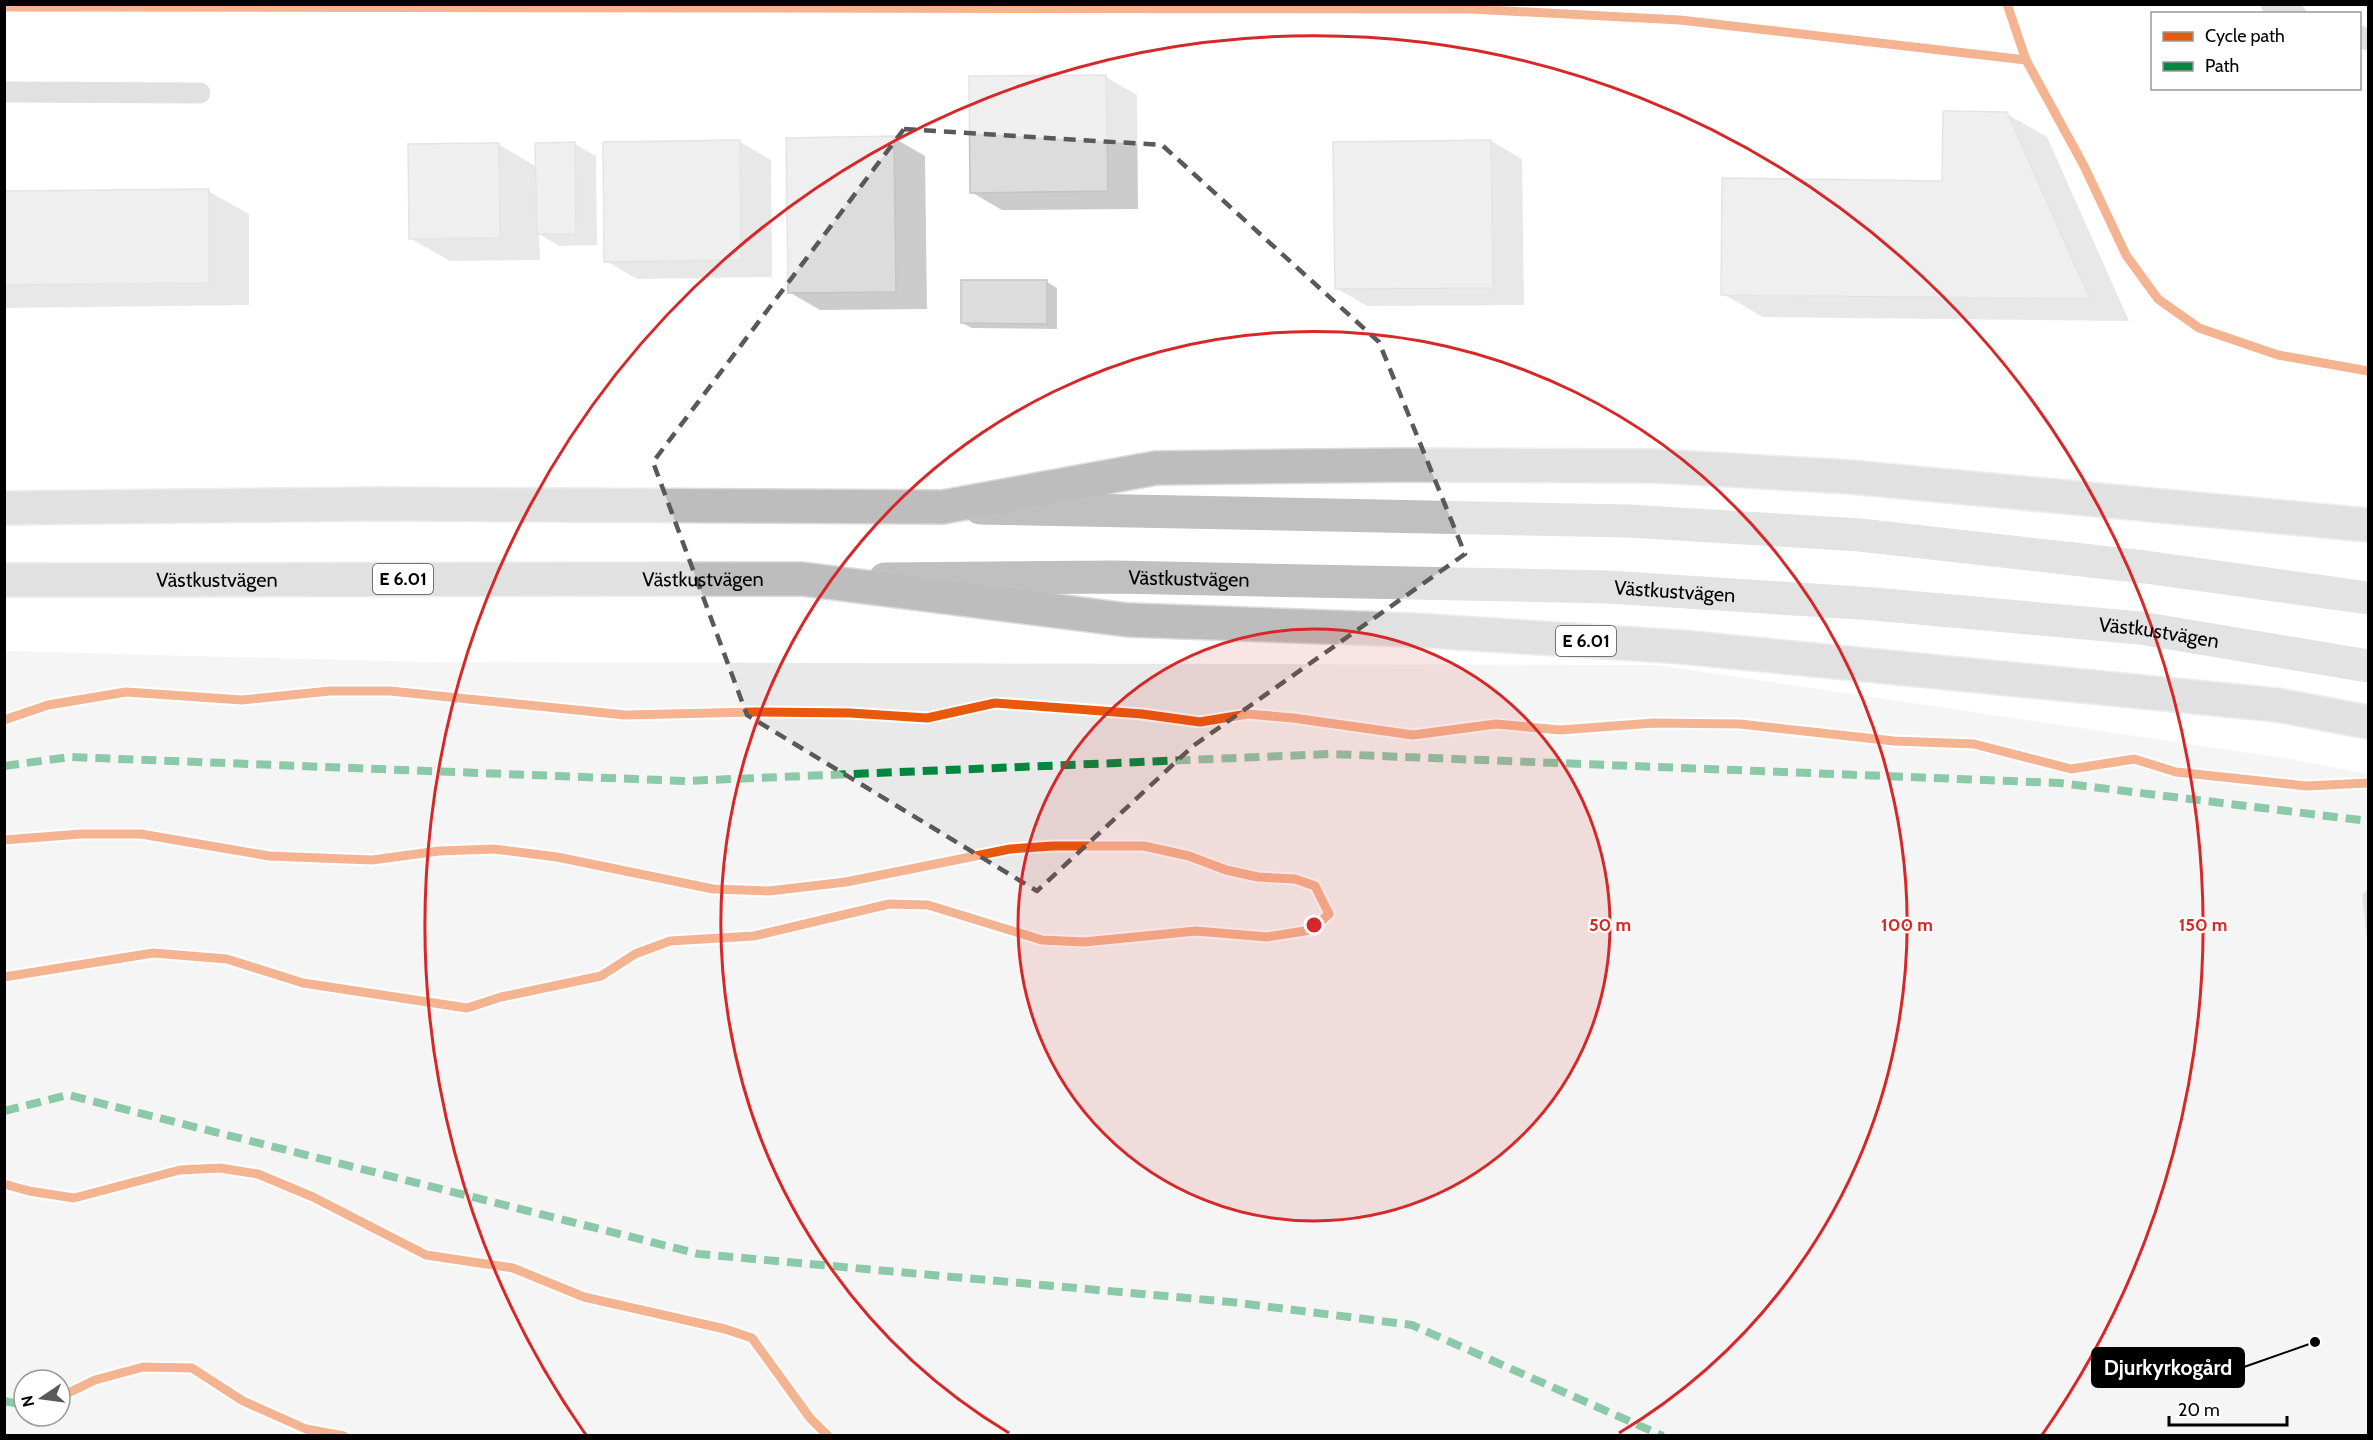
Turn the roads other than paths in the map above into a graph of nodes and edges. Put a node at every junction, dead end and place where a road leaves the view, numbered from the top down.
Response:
1 (2271, 4) edge
2 (2291, 12) edge
3 (4, 92) edge
4 (200, 93) dead end
5 (942, 507) junction
6 (4, 508) edge
7 (2368, 525) edge
8 (802, 579) junction
9 (4, 580) edge
10 (2368, 598) edge
11 (2368, 666) edge
12 (2368, 722) edge

1 - 2 lane
3 - 4 lane
5 - 6 highway
5 - 7 highway
5 - 10 main road
8 - 9 highway, Västkustvägen / E 6.01
8 - 11 main road, Västkustvägen
8 - 12 highway, E 6.01

